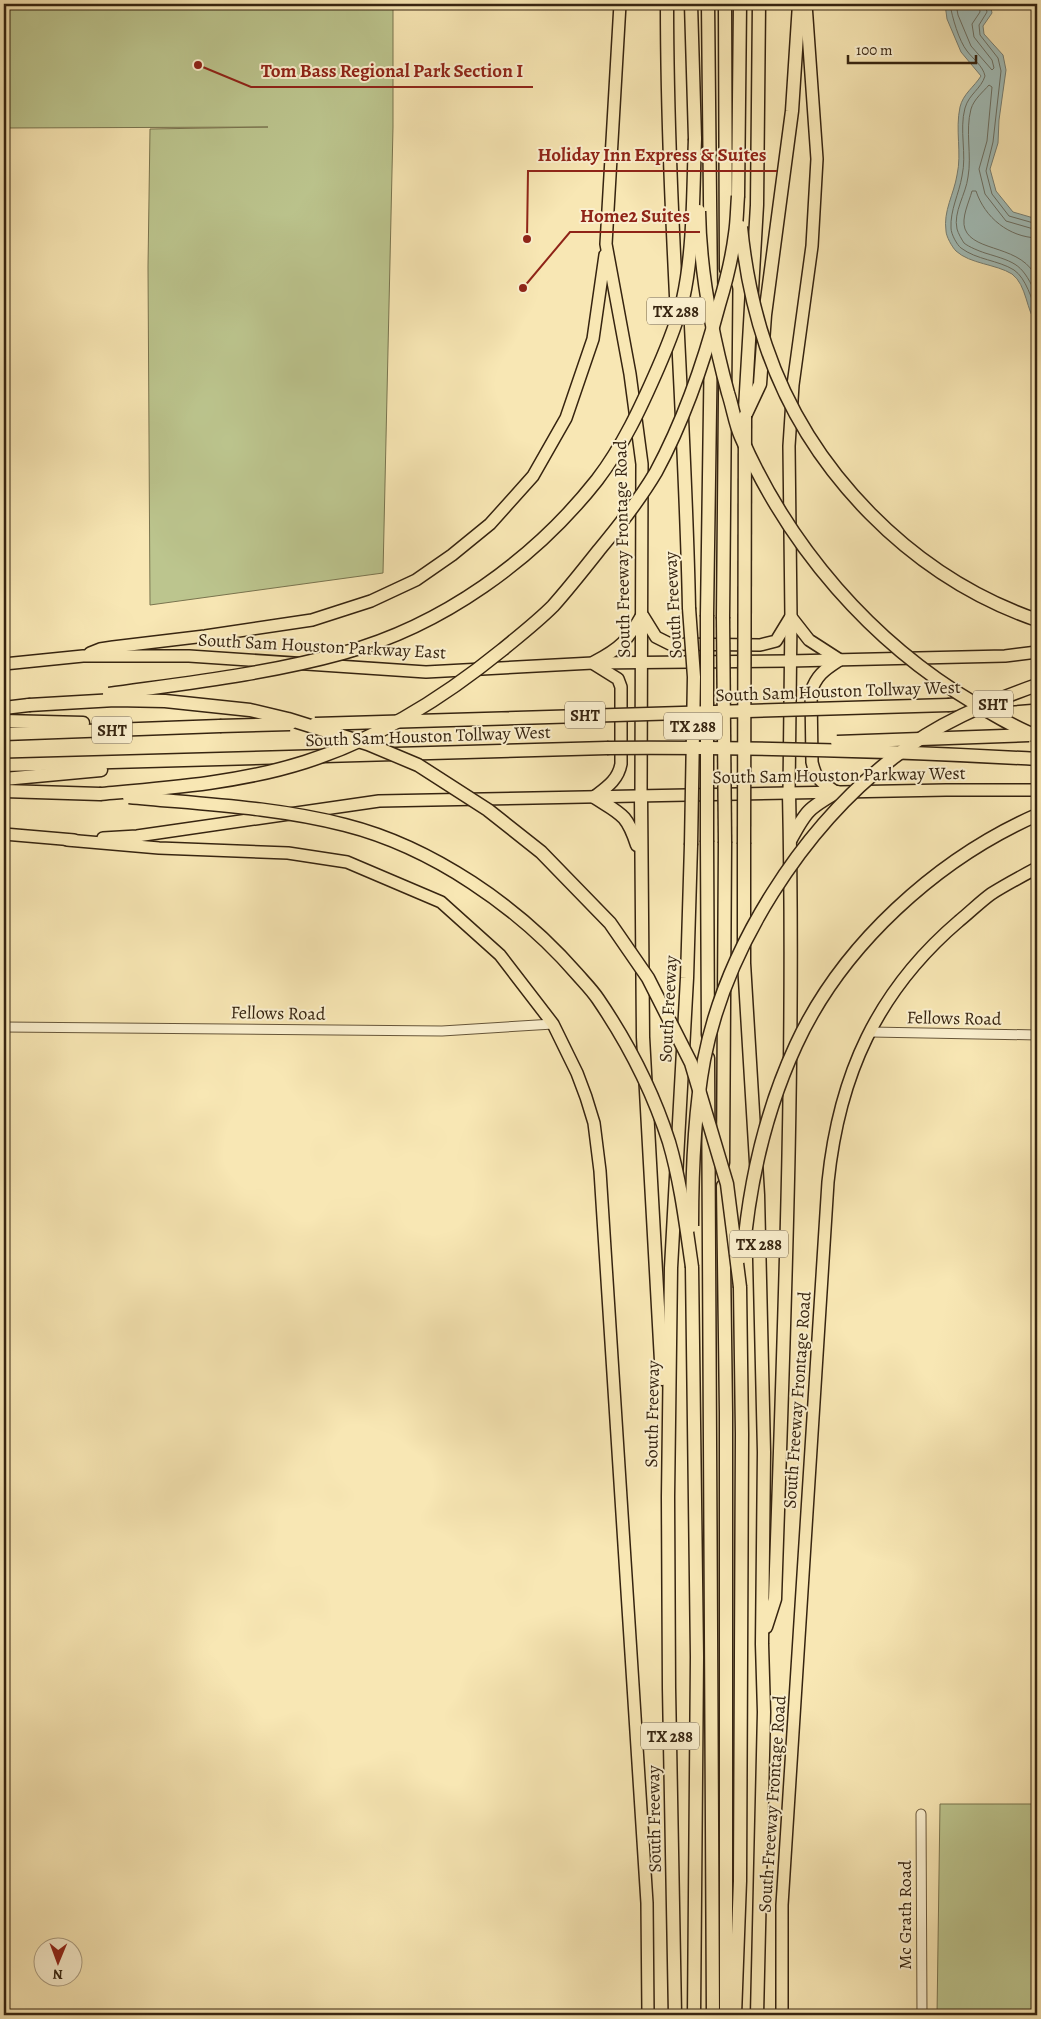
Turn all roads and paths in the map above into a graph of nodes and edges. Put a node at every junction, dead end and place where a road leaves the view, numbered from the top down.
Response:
1 (620, 4) edge
2 (691, 4) edge
3 (708, 4) edge
4 (726, 4) edge
5 (740, 4) edge
6 (759, 4) edge
7 (799, 4) edge
8 (806, 4) edge
9 (666, 7) edge
10 (695, 139) junction
11 (738, 196) junction
12 (606, 244) junction
13 (745, 416) junction
14 (642, 615) junction
15 (791, 617) junction
16 (1037, 620) edge
17 (1037, 652) edge
18 (83, 656) junction
19 (840, 660) junction
20 (790, 661) junction
21 (593, 663) junction
22 (642, 663) junction
23 (4, 664) edge
24 (1037, 685) edge
25 (1037, 697) edge
26 (1037, 702) edge
27 (29, 705) junction
28 (949, 705) junction
29 (4, 708) edge
30 (4, 721) edge
31 (220, 726) junction
32 (4, 734) edge
33 (1037, 736) edge
34 (607, 748) junction
35 (1037, 759) edge
36 (207, 760) junction
37 (4, 765) edge
38 (4, 780) edge
39 (1037, 790) edge
40 (4, 791) edge
41 (837, 792) junction
42 (789, 793) junction
43 (100, 794) junction
44 (641, 796) junction
45 (594, 797) junction
46 (1037, 815) edge
47 (4, 834) edge
48 (67, 840) junction
49 (790, 841) junction
50 (642, 859) junction
51 (1037, 868) edge
52 (553, 1024) junction
53 (4, 1027) edge
54 (871, 1032) junction
55 (1037, 1035) edge
56 (692, 1267) junction
57 (740, 1287) junction
58 (668, 1497) junction
59 (762, 1644) junction
60 (921, 1814) dead end
61 (697, 1837) junction
62 (648, 2015) edge
63 (675, 2015) edge
64 (694, 2015) edge
65 (702, 2015) edge
66 (712, 2015) edge
67 (726, 2015) edge
68 (735, 2015) edge
69 (758, 2015) edge
70 (782, 2015) edge
71 (922, 2015) edge

1 - 12 main road, South Freeway Frontage Road
2 - 10 highway
3 - 66 highway, bridge
4 - 67 highway, bridge
5 - 11 highway
6 - 13 highway, TX 288
7 - 13 highway
8 - 15 main road
9 - 58 highway, South Freeway / TX 288, bridge
10 - 27 highway, bridge
10 - 33 highway, bridge
11 - 16 highway, bridge
11 - 43 highway, bridge
12 - 14 main road, South Freeway Frontage Road
12 - 18 main road
13 - 59 highway, TX 288, bridge
14 - 15 main road
14 - 21 main road
14 - 22 main road, South Freeway Frontage Road
15 - 19 main road
15 - 20 main road
17 - 19 main road
18 - 21 main road, South Sam Houston Parkway East
18 - 23 main road, South Sam Houston Parkway East
19 - 20 main road
19 - 41 main road
20 - 22 main road, South Sam Houston Parkway East
20 - 42 main road
21 - 22 main road, South Sam Houston Parkway East
21 - 45 main road
22 - 44 main road, South Freeway Frontage Road
24 - 56 highway, bridge
25 - 28 highway, bridge
26 - 28 highway, South Sam Houston Tollway West / SHT, bridge
27 - 29 highway
27 - 57 highway, bridge
28 - 31 highway, South Sam Houston Tollway West / SHT, bridge
30 - 31 highway
31 - 32 highway, SHT
33 - 34 highway, South Sam Houston Tollway West / SHT, bridge
34 - 35 highway, bridge
34 - 36 highway, South Sam Houston Tollway West / SHT, bridge
36 - 37 highway, SHT
36 - 38 highway
39 - 41 main road, South Sam Houston Parkway West
40 - 43 highway
41 - 42 main road, South Sam Houston Parkway West
41 - 49 highway
42 - 44 main road, South Sam Houston Parkway West
42 - 49 highway
43 - 56 highway, bridge
44 - 45 main road
44 - 50 highway
45 - 48 main road
45 - 50 highway
46 - 57 highway, bridge
47 - 48 main road
48 - 52 main road
49 - 59 highway
50 - 58 highway
51 - 54 main road, South Freeway Frontage Road
52 - 53 street, Fellows Road
52 - 62 main road
54 - 55 street, Fellows Road
54 - 70 main road, South Freeway Frontage Road
56 - 61 highway
57 - 68 highway
58 - 63 highway, South Freeway / TX 288
59 - 69 highway, TX 288
60 - 71 street, Mc Grath Road
61 - 64 highway
61 - 65 highway

